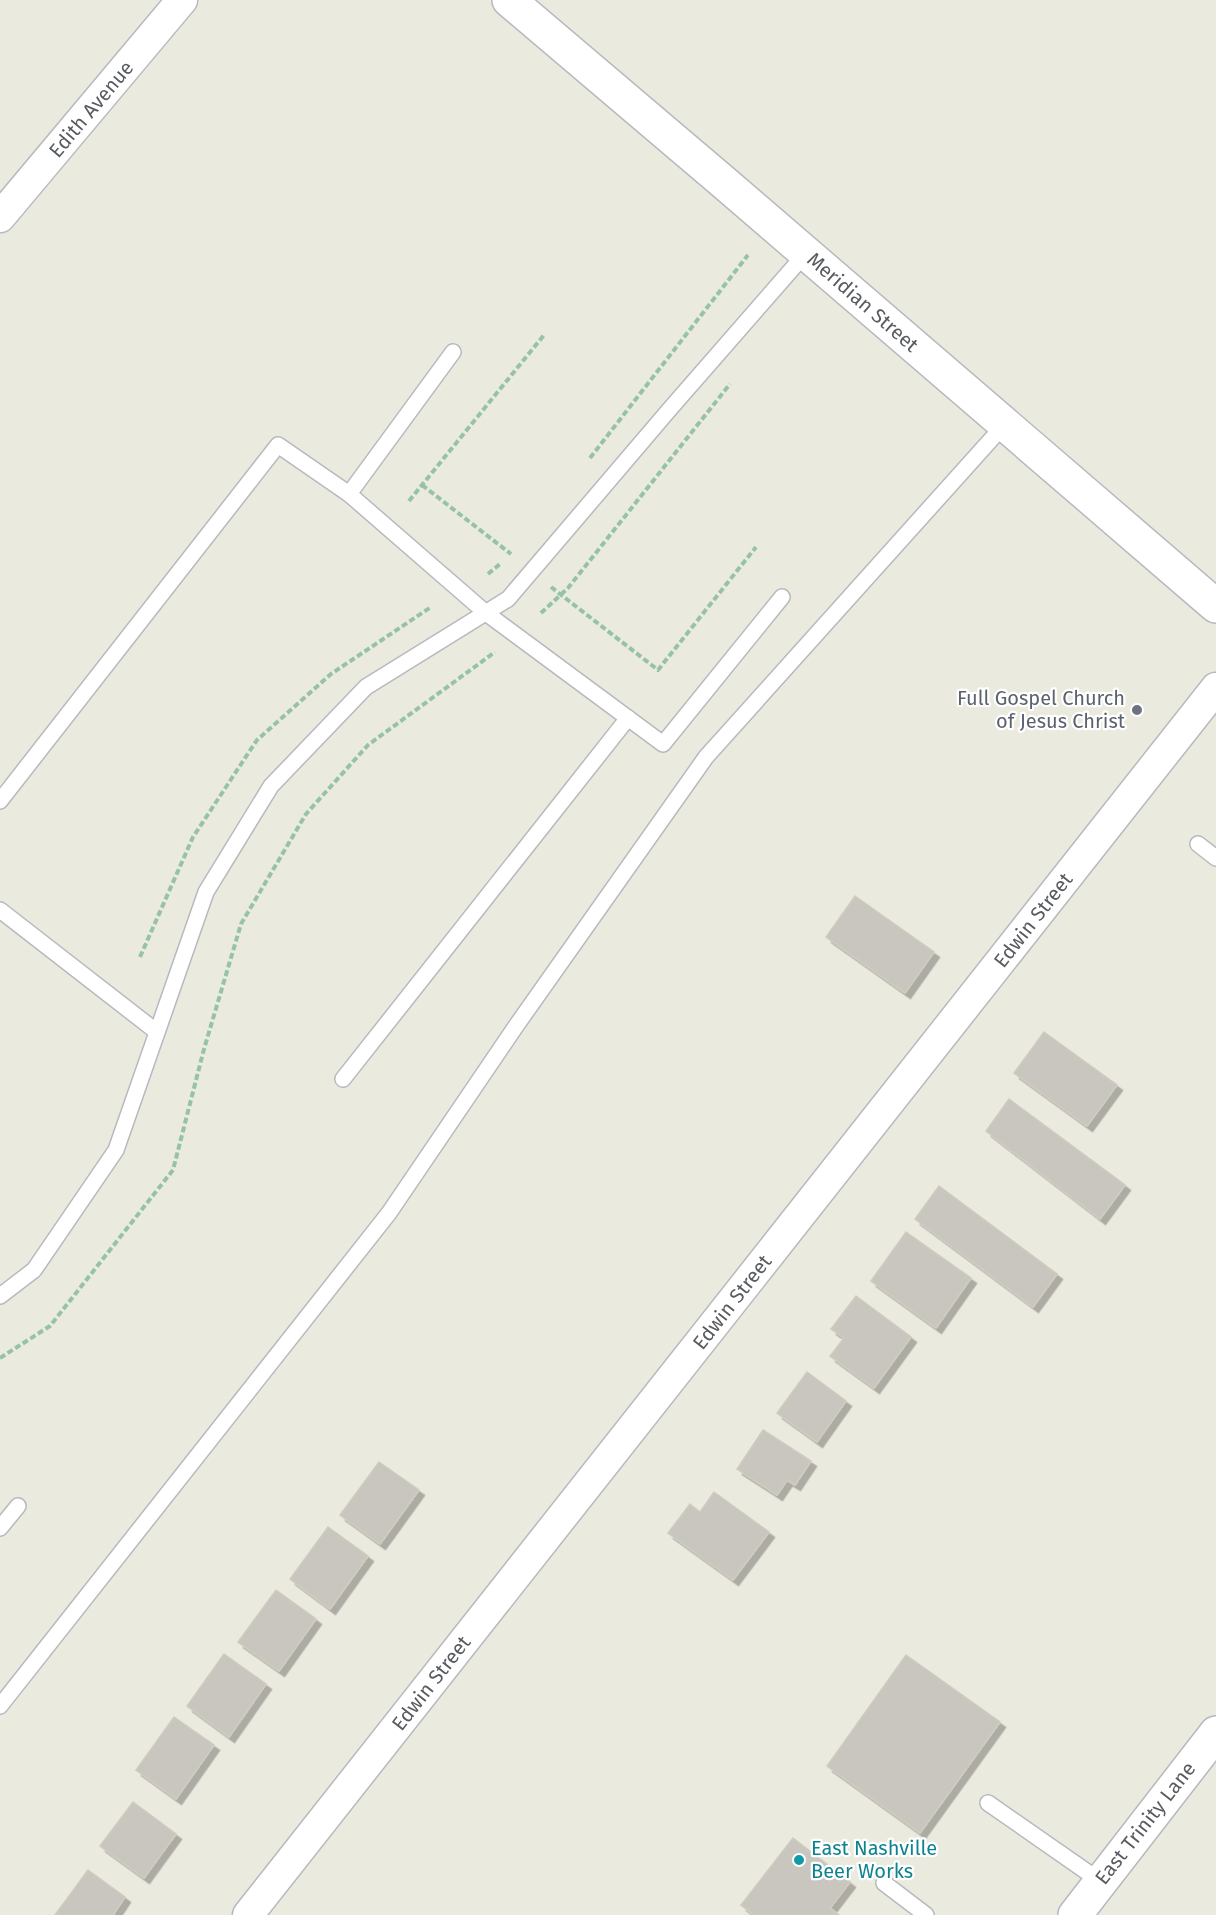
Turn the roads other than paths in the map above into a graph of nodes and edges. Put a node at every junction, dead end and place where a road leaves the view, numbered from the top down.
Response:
1 (182, 0) edge
2 (509, 0) edge
3 (0, 217) edge
4 (806, 253) junction
5 (453, 352) dead end
6 (1005, 424) junction
7 (349, 494) junction
8 (782, 597) dead end
9 (1216, 606) edge
10 (486, 613) junction
11 (1216, 688) edge
12 (628, 718) junction
13 (0, 801) edge
14 (1198, 844) dead end
15 (1216, 858) edge
16 (0, 910) edge
17 (157, 1032) junction
18 (343, 1078) dead end
19 (0, 1296) edge
20 (18, 1506) dead end
21 (0, 1528) edge
22 (0, 1706) edge
23 (1216, 1732) edge
24 (988, 1803) dead end
25 (1100, 1881) junction
26 (884, 1883) dead end
27 (248, 1915) edge
28 (926, 1915) edge
29 (1075, 1915) edge

1 - 3 street, Edith Avenue
2 - 4 street, Meridian Street
4 - 6 street, Meridian Street
4 - 10 lane
5 - 7 lane
6 - 9 street, Meridian Street
6 - 22 lane
7 - 10 lane
7 - 13 lane
8 - 12 lane
10 - 12 lane
10 - 17 lane
11 - 27 street, Edwin Street
12 - 18 lane
14 - 15 lane
16 - 17 lane
17 - 19 lane
20 - 21 lane
23 - 25 street, East Trinity Lane
24 - 25 lane
25 - 29 street, East Trinity Lane
26 - 28 lane

